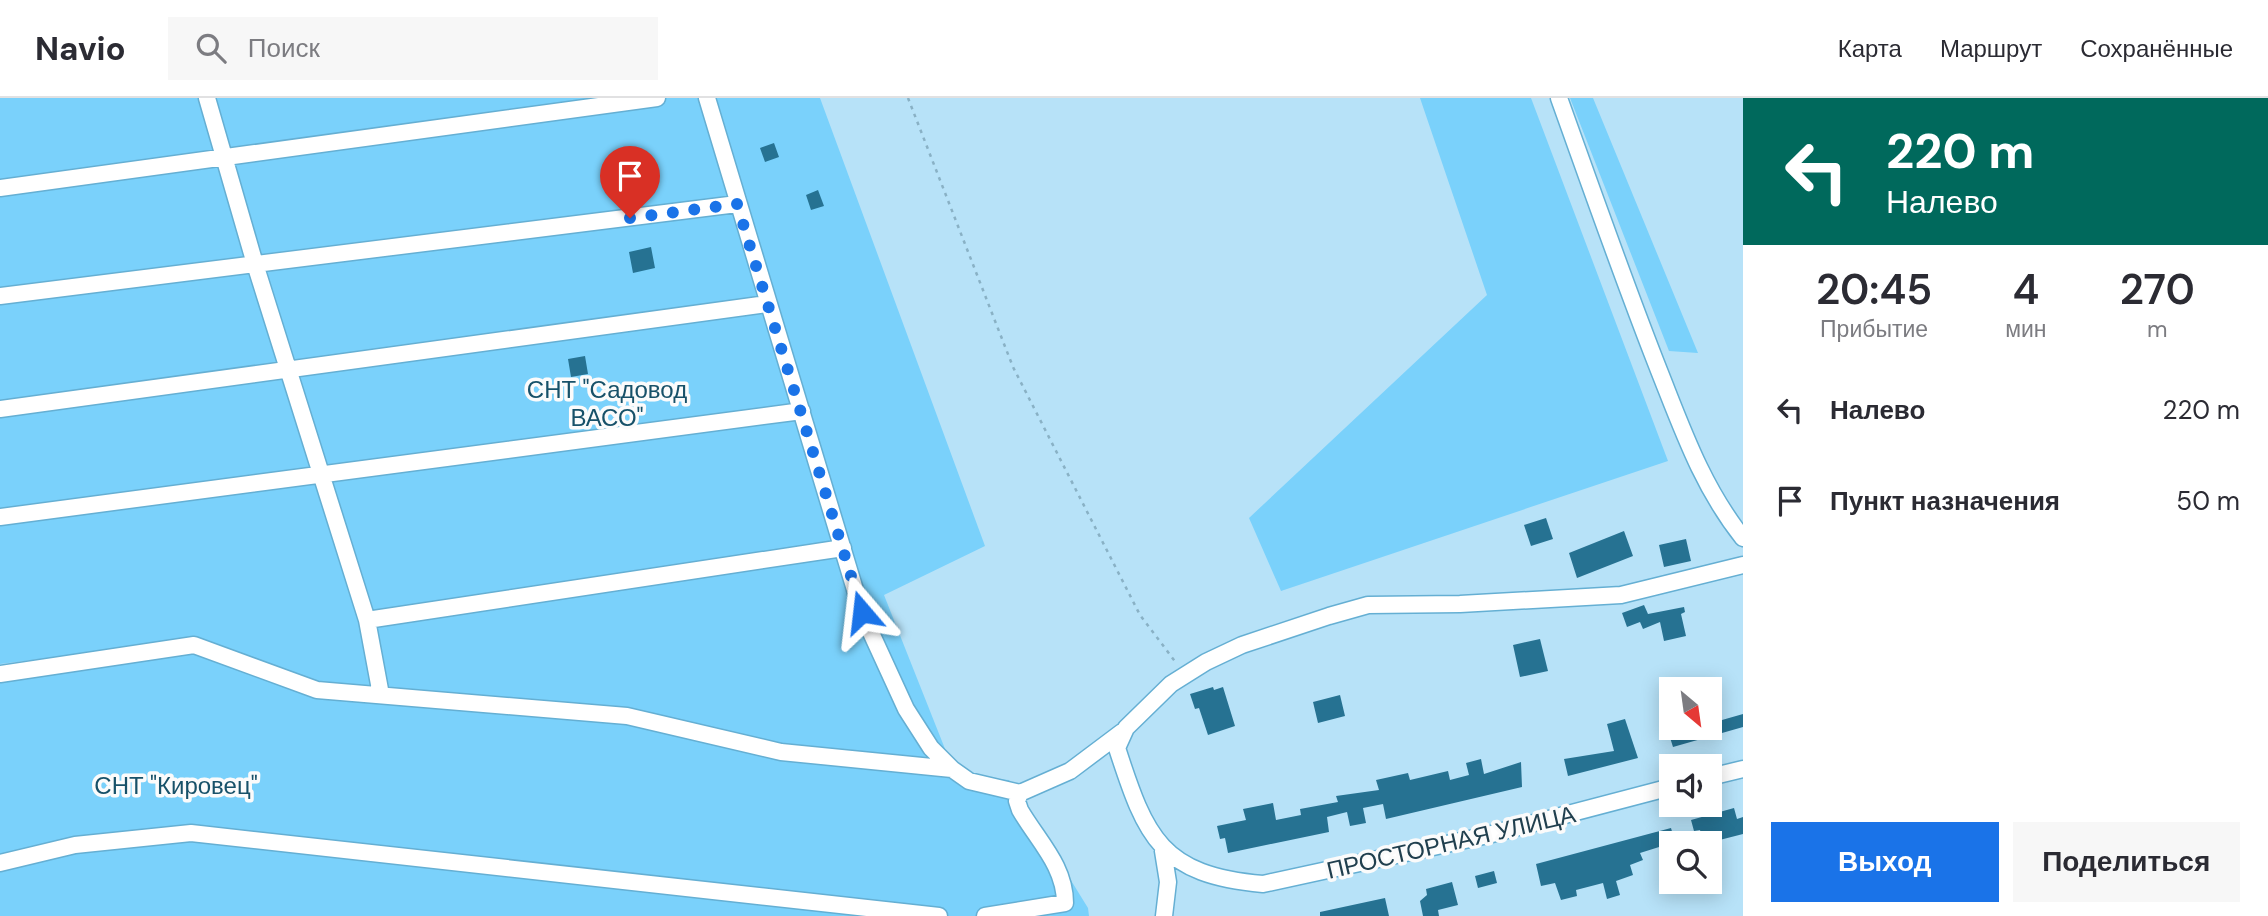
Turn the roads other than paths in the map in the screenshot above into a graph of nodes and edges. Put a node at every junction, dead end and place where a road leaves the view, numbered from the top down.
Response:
1 (207, 98) edge
2 (657, 98) edge
3 (707, 98) edge
4 (1559, 98) edge
5 (225, 158) junction
6 (0, 188) edge
7 (737, 204) junction
8 (255, 264) junction
9 (0, 296) edge
10 (767, 304) junction
11 (290, 369) junction
12 (0, 409) edge
13 (802, 411) junction
14 (323, 474) junction
15 (0, 517) edge
16 (1743, 538) edge
17 (843, 548) junction
18 (1743, 565) edge
19 (367, 620) junction
20 (0, 674) edge
21 (382, 695) junction
22 (1126, 728) junction
23 (952, 769) junction
24 (1743, 769) edge
25 (1722, 775) edge
26 (1659, 791) edge
27 (1020, 793) junction
28 (1163, 851) junction
29 (0, 863) edge
30 (939, 916) edge
31 (985, 916) edge
32 (1164, 916) edge

1 - 5 street
2 - 5 street
3 - 7 street
4 - 16 street
5 - 6 street
5 - 8 street
7 - 8 street
7 - 10 street
8 - 9 street
8 - 11 street
10 - 11 street
10 - 13 street
11 - 12 street
11 - 14 street
13 - 14 street
13 - 17 street
14 - 15 street
14 - 19 street
17 - 19 street
17 - 23 street
18 - 22 street
19 - 21 street
20 - 21 street
21 - 23 street
22 - 27 street
22 - 28 street
23 - 27 street
24 - 25 street
26 - 28 street, ПРОСТОРНАЯ УЛИЦА
27 - 31 street
28 - 32 street
29 - 30 street

